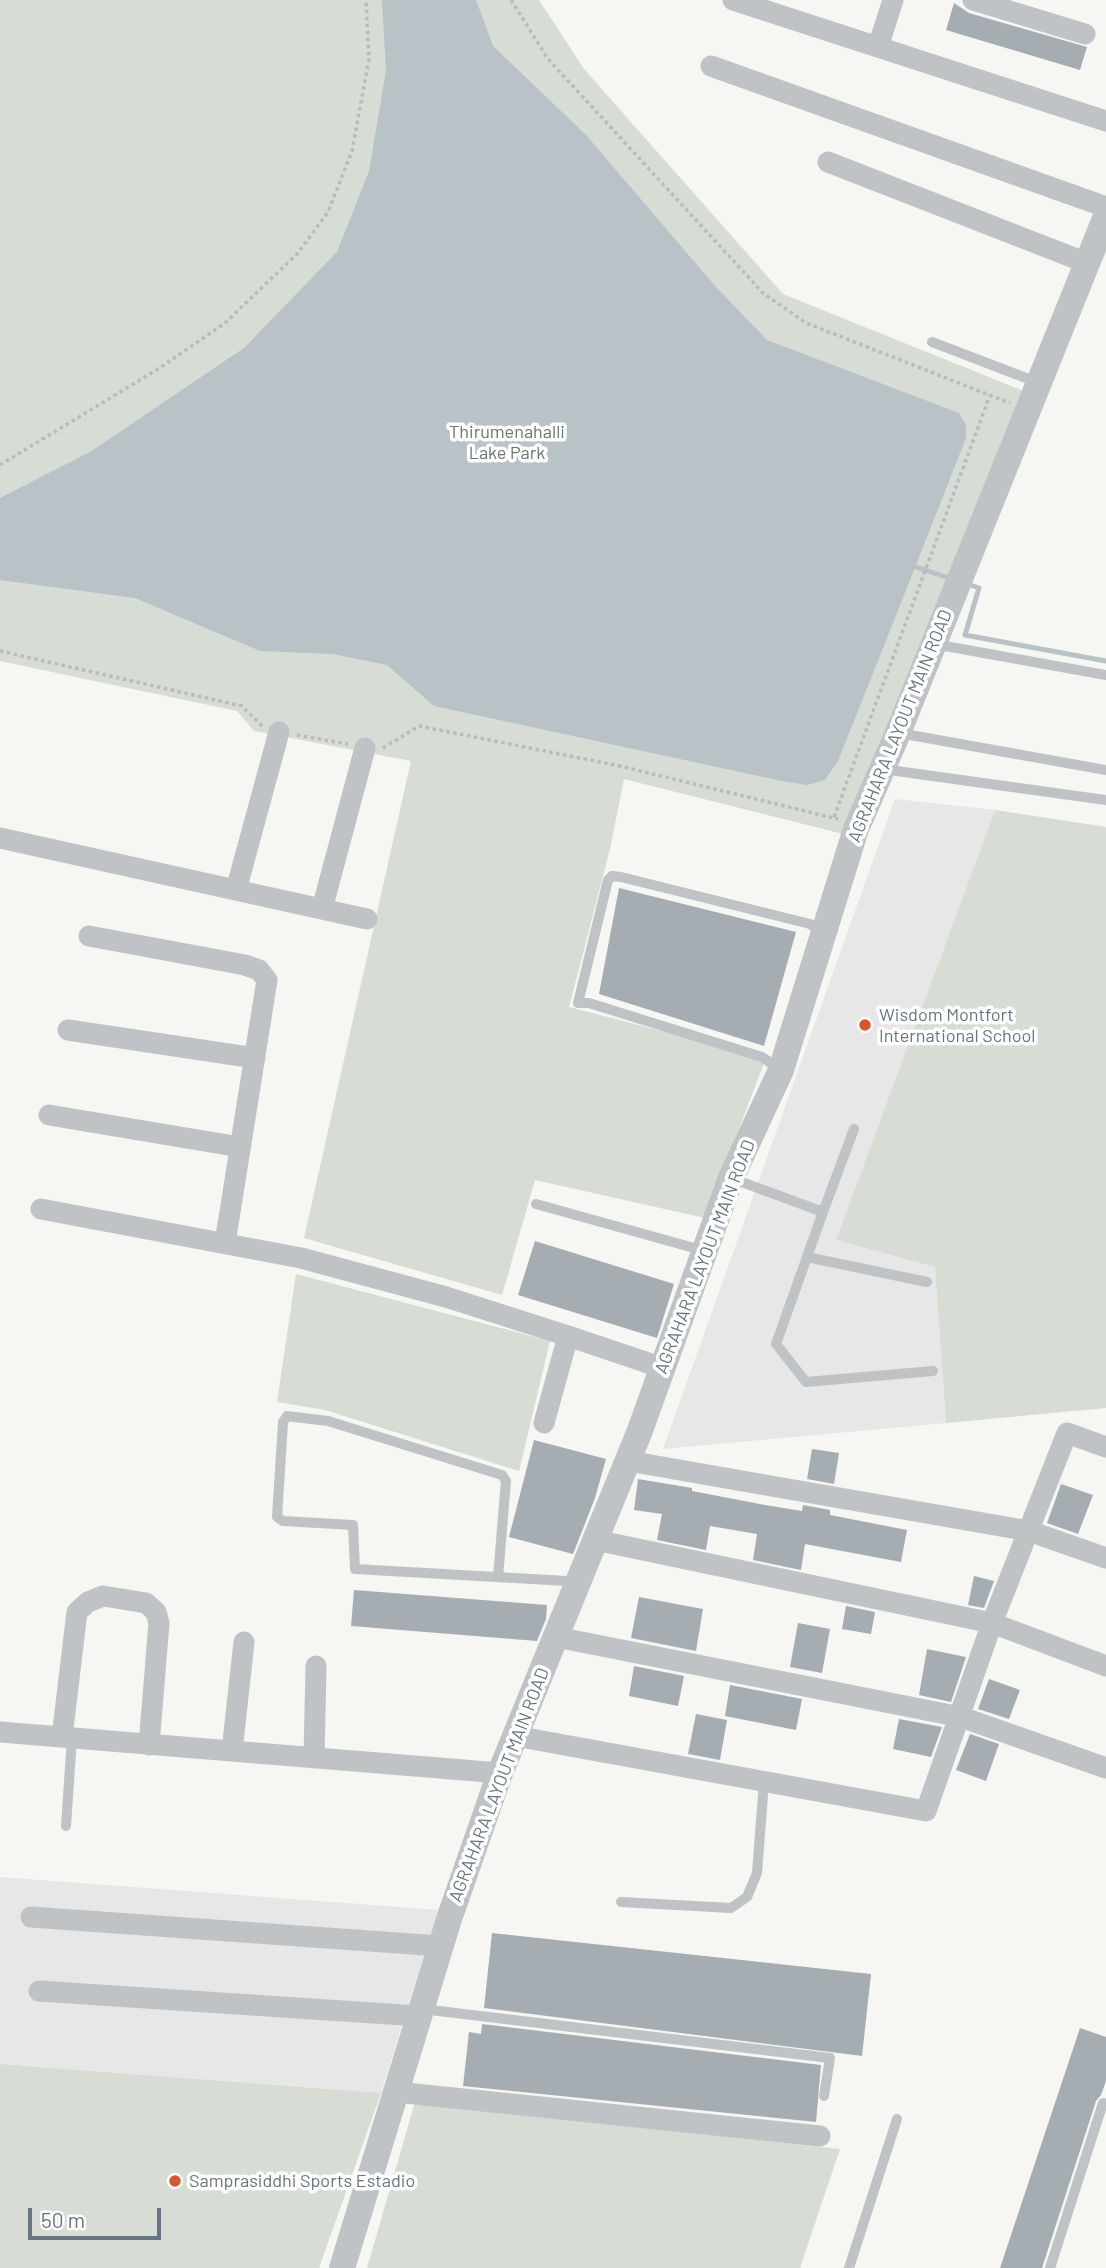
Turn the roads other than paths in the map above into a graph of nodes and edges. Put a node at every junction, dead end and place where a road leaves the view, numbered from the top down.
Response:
1 (733, 0) edge
2 (893, 0) edge
3 (973, 0) edge
4 (1085, 34) dead end
5 (878, 47) junction
6 (711, 66) dead end
7 (1106, 121) edge
8 (828, 162) dead end
9 (1106, 207) edge
10 (1106, 216) edge
11 (1087, 263) junction
12 (932, 342) dead end
13 (1039, 383) junction
14 (934, 644) junction
15 (1106, 675) edge
16 (279, 732) road end
17 (898, 733) junction
18 (365, 748) road end
19 (882, 769) junction
20 (1106, 770) edge
21 (1106, 800) edge
22 (0, 838) edge
23 (236, 890) junction
24 (323, 909) junction
25 (367, 919) dead end
26 (89, 936) dead end
27 (825, 936) junction
28 (68, 1030) dead end
29 (255, 1058) junction
30 (780, 1070) junction
31 (49, 1115) dead end
32 (854, 1129) dead end
33 (240, 1147) junction
34 (731, 1178) junction
35 (536, 1204) dead end
36 (41, 1209) dead end
37 (823, 1213) junction
38 (225, 1243) junction
39 (705, 1251) junction
40 (807, 1257) junction
41 (927, 1282) dead end
42 (568, 1336) junction
43 (663, 1368) junction
44 (933, 1371) dead end
45 (544, 1423) dead end
46 (1106, 1447) edge
47 (628, 1461) junction
48 (1029, 1531) junction
49 (595, 1541) junction
50 (1106, 1558) edge
51 (498, 1577) junction
52 (578, 1582) junction
53 (992, 1623) junction
54 (556, 1637) junction
55 (244, 1642) dead end
56 (316, 1666) dead end
57 (1106, 1666) edge
58 (961, 1717) junction
59 (0, 1732) edge
60 (515, 1736) junction
61 (67, 1738) junction
62 (149, 1745) junction
63 (232, 1751) junction
64 (314, 1758) junction
65 (1106, 1768) edge
66 (500, 1773) junction
67 (764, 1782) junction
68 (66, 1826) dead end
69 (621, 1902) dead end
70 (31, 1917) dead end
71 (440, 1946) junction
72 (40, 1991) dead end
73 (420, 2012) junction
74 (396, 2092) junction
75 (824, 2096) dead end
76 (1103, 2103) dead end
77 (897, 2119) dead end
78 (820, 2136) dead end
79 (342, 2268) edge
80 (849, 2268) edge
81 (1050, 2268) edge

1 - 5 street
2 - 5 street
3 - 4 street
5 - 7 street
6 - 9 street
8 - 11 street
10 - 11 street, AGRAHARA LAYOUT MAIN ROAD
11 - 13 street, AGRAHARA LAYOUT MAIN ROAD
12 - 13 lane
13 - 14 street, AGRAHARA LAYOUT MAIN ROAD
14 - 15 lane
14 - 17 street, AGRAHARA LAYOUT MAIN ROAD
16 - 23 street
17 - 19 street, AGRAHARA LAYOUT MAIN ROAD
17 - 20 lane
18 - 24 street
19 - 21 lane
19 - 27 street, AGRAHARA LAYOUT MAIN ROAD
22 - 23 street
23 - 24 street
24 - 25 street
26 - 29 street
27 - 30 street, AGRAHARA LAYOUT MAIN ROAD
27 - 30 lane
28 - 29 street
29 - 33 street
30 - 34 street, AGRAHARA LAYOUT MAIN ROAD
31 - 33 street
32 - 37 lane
33 - 38 street
34 - 37 lane
34 - 39 street, AGRAHARA LAYOUT MAIN ROAD
35 - 39 lane
36 - 38 street
37 - 40 lane
38 - 42 street
39 - 43 street, AGRAHARA LAYOUT MAIN ROAD
40 - 41 lane
40 - 44 lane
42 - 43 street
42 - 45 street
43 - 47 street, AGRAHARA LAYOUT MAIN ROAD
46 - 48 street
47 - 48 street
47 - 49 street, AGRAHARA LAYOUT MAIN ROAD
48 - 50 street
48 - 53 street
49 - 52 street, AGRAHARA LAYOUT MAIN ROAD
49 - 53 street
51 - 51 lane
51 - 52 lane
52 - 54 street, AGRAHARA LAYOUT MAIN ROAD
53 - 57 street
53 - 58 street
54 - 58 street
54 - 60 street, AGRAHARA LAYOUT MAIN ROAD
55 - 63 street
56 - 64 street
58 - 65 street
58 - 67 street
59 - 61 street
60 - 66 street, AGRAHARA LAYOUT MAIN ROAD
60 - 67 street
61 - 62 street
61 - 62 street
61 - 68 lane
62 - 63 street
63 - 64 street
64 - 66 street
66 - 71 street, AGRAHARA LAYOUT MAIN ROAD
67 - 69 lane
70 - 71 street
71 - 73 street, AGRAHARA LAYOUT MAIN ROAD
72 - 73 street
73 - 74 street, AGRAHARA LAYOUT MAIN ROAD
73 - 75 lane
74 - 78 street
74 - 79 street, AGRAHARA LAYOUT MAIN ROAD
76 - 81 lane
77 - 80 lane

